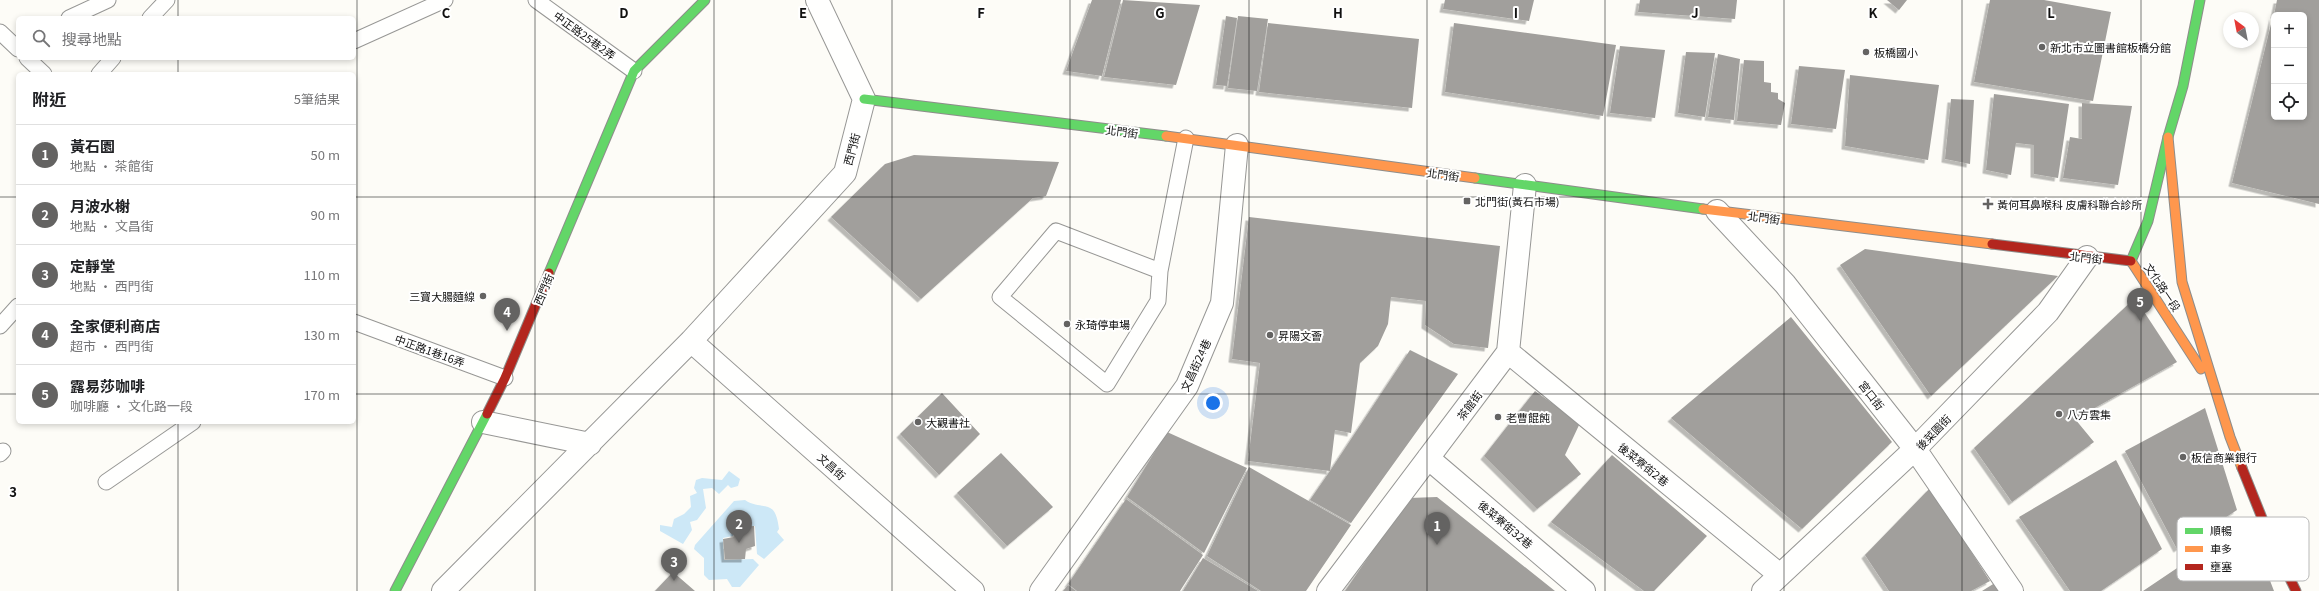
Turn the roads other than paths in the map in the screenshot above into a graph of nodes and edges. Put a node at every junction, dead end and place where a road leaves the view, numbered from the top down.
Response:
1 (108, 0) edge
2 (167, 0) edge
3 (445, 0) edge
4 (536, 0) edge
5 (705, 0) edge
6 (817, 0) edge
7 (2200, 0) edge
8 (73, 16) edge
9 (152, 16) edge
10 (0, 32) edge
11 (356, 40) edge
12 (16, 45) edge
13 (111, 60) edge
14 (634, 71) junction
15 (101, 72) edge
16 (864, 99) junction
17 (2168, 137) junction
18 (1186, 138) junction
19 (1237, 145) junction
20 (1525, 185) junction
21 (1717, 211) junction
22 (2087, 257) junction
23 (2131, 261) junction
24 (1160, 271) junction
25 (16, 308) edge
26 (356, 323) edge
27 (0, 326) edge
28 (691, 341) junction
29 (1508, 352) junction
30 (505, 378) junction
31 (2218, 396) junction
32 (483, 422) junction
33 (190, 424) edge
34 (590, 444) junction
35 (1915, 450) junction
36 (1428, 458) junction
37 (106, 482) dead end
38 (2262, 517) edge
39 (1780, 575) junction
40 (2291, 581) edge
41 (395, 591) edge
42 (443, 591) edge
43 (972, 591) edge
44 (1041, 591) edge
45 (1328, 591) edge
46 (1584, 591) edge
47 (1762, 591) edge
48 (2012, 591) edge
49 (2296, 591) edge

1 - 8 lane
2 - 9 lane
3 - 11 lane
4 - 14 lane, 中正路25巷2弄
5 - 14 street, 西門街
6 - 16 street
7 - 17 street, 文化路一段
10 - 12 lane
13 - 15 lane
14 - 30 street, 西門街
16 - 18 street, 北門街
16 - 28 street, 西門街
17 - 23 street, 文化路一段
17 - 31 street, 文化路一段
18 - 19 street, 北門街
18 - 24 lane
19 - 20 street, 北門街
19 - 44 street, 文昌街24巷
20 - 21 street, 北門街
20 - 29 street
21 - 22 street, 北門街
21 - 35 street, 宮口街
22 - 23 street, 北門街
22 - 35 street, 後菜園街
23 - 31 street, 文化路一段
24 - 24 lane
25 - 27 lane
26 - 30 lane, 中正路1巷16弄
28 - 34 street, 西門街
28 - 43 street, 文昌街
29 - 36 street, 茶館街
29 - 39 street, 後菜寮街2巷
30 - 32 street, 西門街
31 - 38 street, 文化路一段
32 - 34 street
32 - 41 street, 西門街
33 - 37 lane
34 - 42 street, 西門街
35 - 39 street, 後菜園街
35 - 48 street, 宮口街
36 - 45 street, 茶館街
36 - 46 street, 後菜寮街32巷
39 - 47 street, 後菜園街
40 - 49 street, 文化路一段

